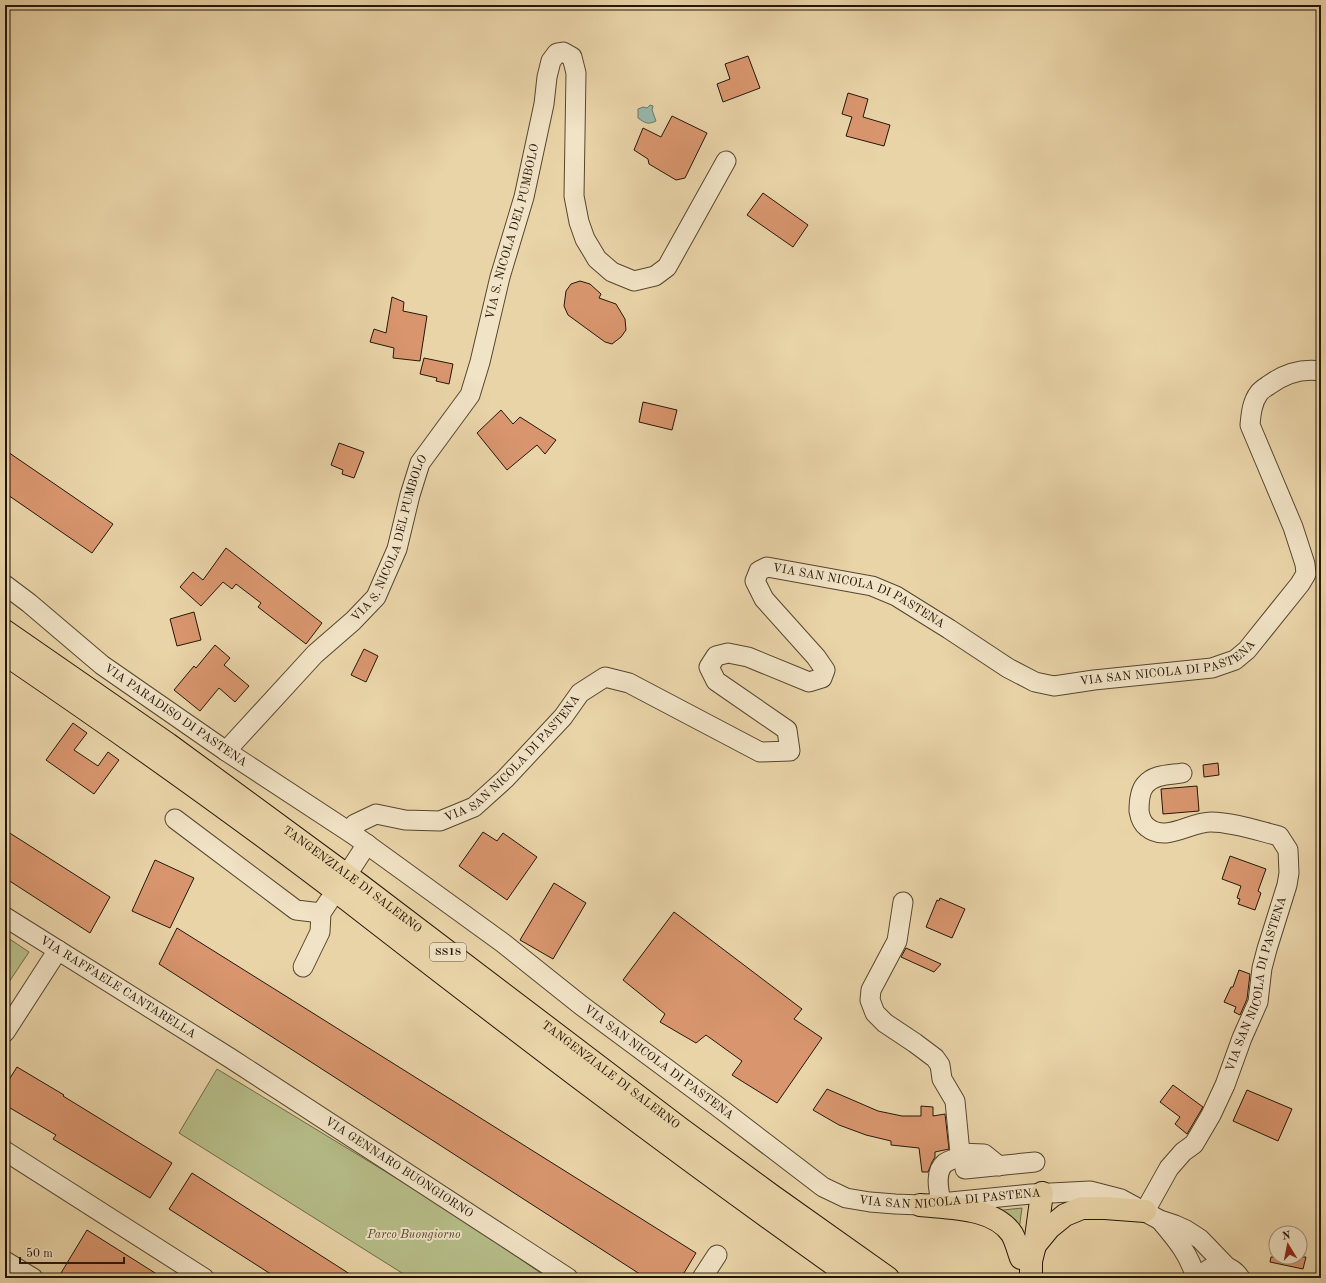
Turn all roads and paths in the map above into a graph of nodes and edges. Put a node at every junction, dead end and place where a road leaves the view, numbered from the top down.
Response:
1 (726, 161) dead end
2 (1321, 371) edge
3 (1313, 574) edge
4 (5, 585) edge
5 (5, 631) edge
6 (5, 654) edge
7 (226, 751) junction
8 (1182, 773) dead end
9 (175, 819) dead end
10 (360, 840) junction
11 (352, 866) dead end
12 (903, 902) dead end
13 (5, 917) edge
14 (58, 950) junction
15 (303, 967) dead end
16 (5, 1032) edge
17 (230, 1058) joint
18 (5, 1151) edge
19 (962, 1161) junction
20 (1035, 1162) dead end
21 (1036, 1194) junction
22 (930, 1204) junction
23 (1153, 1216) junction
24 (717, 1255) dead end
25 (1024, 1260) edge
26 (5, 1261) edge
27 (856, 1268) edge
28 (1237, 1275) edge
29 (33, 1278) edge
30 (204, 1278) edge
31 (568, 1278) edge
32 (702, 1278) edge
33 (888, 1278) edge
34 (895, 1278) edge
35 (1031, 1278) edge
36 (1196, 1278) edge
37 (1201, 1278) edge

1 - 7 street, VIA S. NICOLA DEL PUMBOLO
2 - 3 street, VIA SAN NICOLA DI PASTENA
3 - 10 street, VIA SAN NICOLA DI PASTENA
4 - 7 street, VIA PARADISO DI PASTENA
5 - 27 highway, TANGENZIALE DI SALERNO / SS18
6 - 27 highway, TANGENZIALE DI SALERNO / SS18
7 - 10 street, VIA PARADISO DI PASTENA
8 - 23 street, VIA SAN NICOLA DI PASTENA
9 - 15 street
10 - 11 street
10 - 22 street, VIA SAN NICOLA DI PASTENA
12 - 19 street
13 - 14 street, VIA RAFFAELE CANTARELLA
14 - 16 street
14 - 17 street, VIA RAFFAELE CANTARELLA
17 - 31 street, VIA GENNARO BUONGIORNO
18 - 30 street
19 - 20 street
19 - 22 street
21 - 22 street, VIA SAN NICOLA DI PASTENA
21 - 23 street, VIA SAN NICOLA DI PASTENA
21 - 25 highway
22 - 25 highway
23 - 25 highway
23 - 28 street, VIA SAN NICOLA DI PASTENA
23 - 36 street, VIA SAN NICOLA DI PASTENA
24 - 32 street
25 - 35 highway
26 - 29 street
27 - 33 highway, TANGENZIALE DI SALERNO / SS18
27 - 34 highway
28 - 37 street

